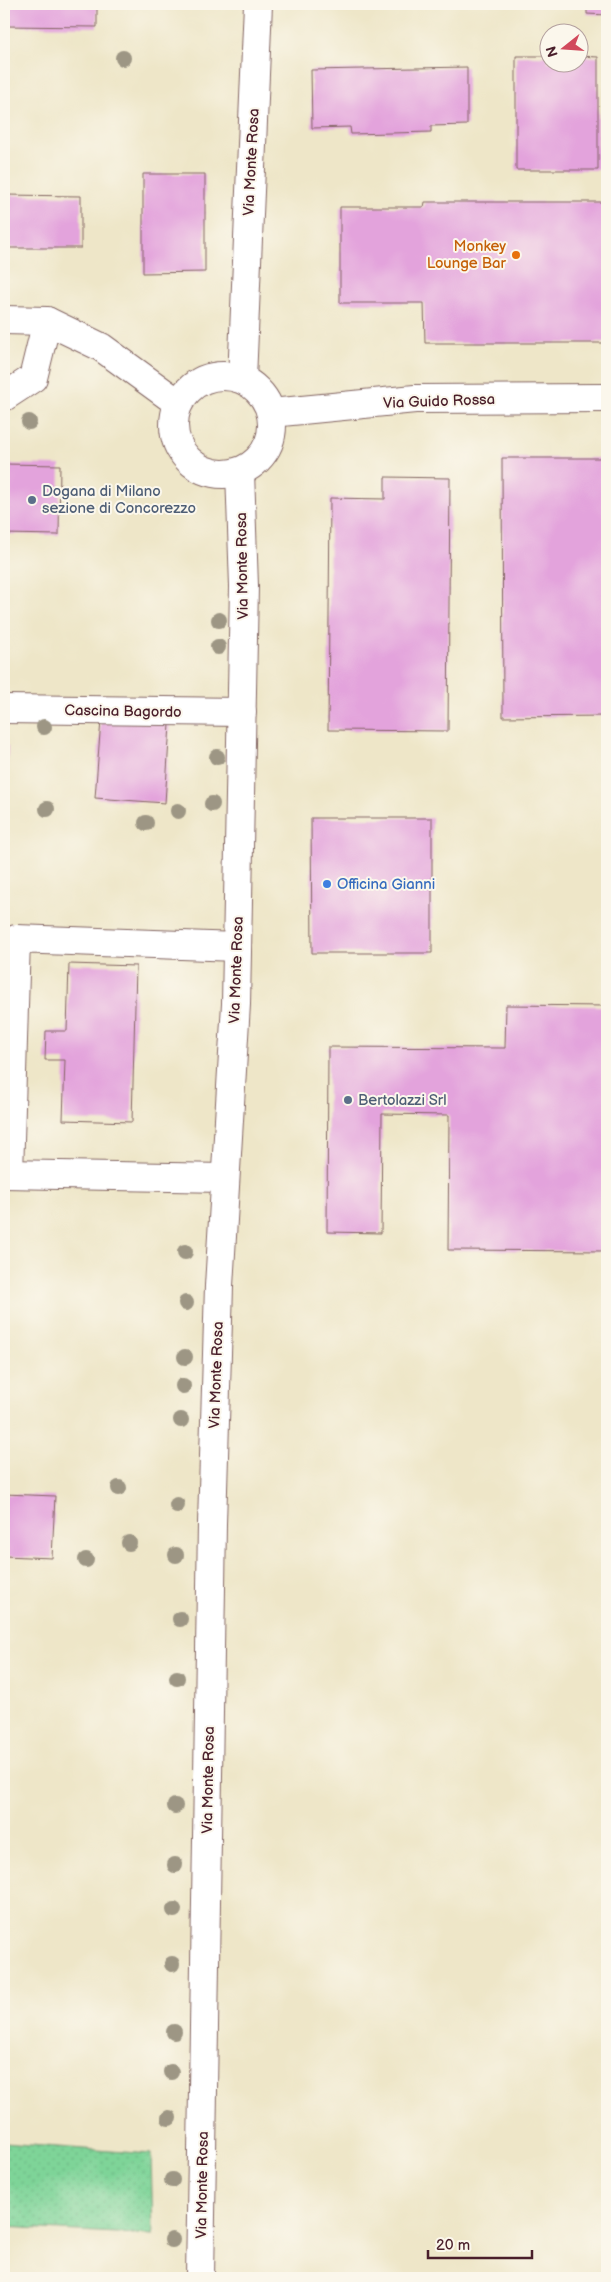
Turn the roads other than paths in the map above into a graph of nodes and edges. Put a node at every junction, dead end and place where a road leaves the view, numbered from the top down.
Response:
1 (258, 4) edge
2 (4, 320) edge
3 (48, 321) junction
4 (242, 380) junction
5 (4, 397) edge
6 (607, 398) edge
7 (178, 403) junction
8 (271, 413) junction
9 (240, 472) junction
10 (4, 709) edge
11 (242, 712) junction
12 (237, 947) junction
13 (6, 1174) edge
14 (225, 1178) junction
15 (200, 2278) edge

1 - 4 street, Via Monte Rosa
2 - 3 street
3 - 5 street
3 - 7 street
4 - 7 street
4 - 8 street
6 - 8 street, Via Guido Rossa
7 - 9 street
8 - 9 street
9 - 11 street, Via Monte Rosa
10 - 11 street, Cascina Bagordo
11 - 12 street, Via Monte Rosa
12 - 13 street
12 - 14 street, Via Monte Rosa
13 - 14 street
14 - 15 street, Via Monte Rosa

